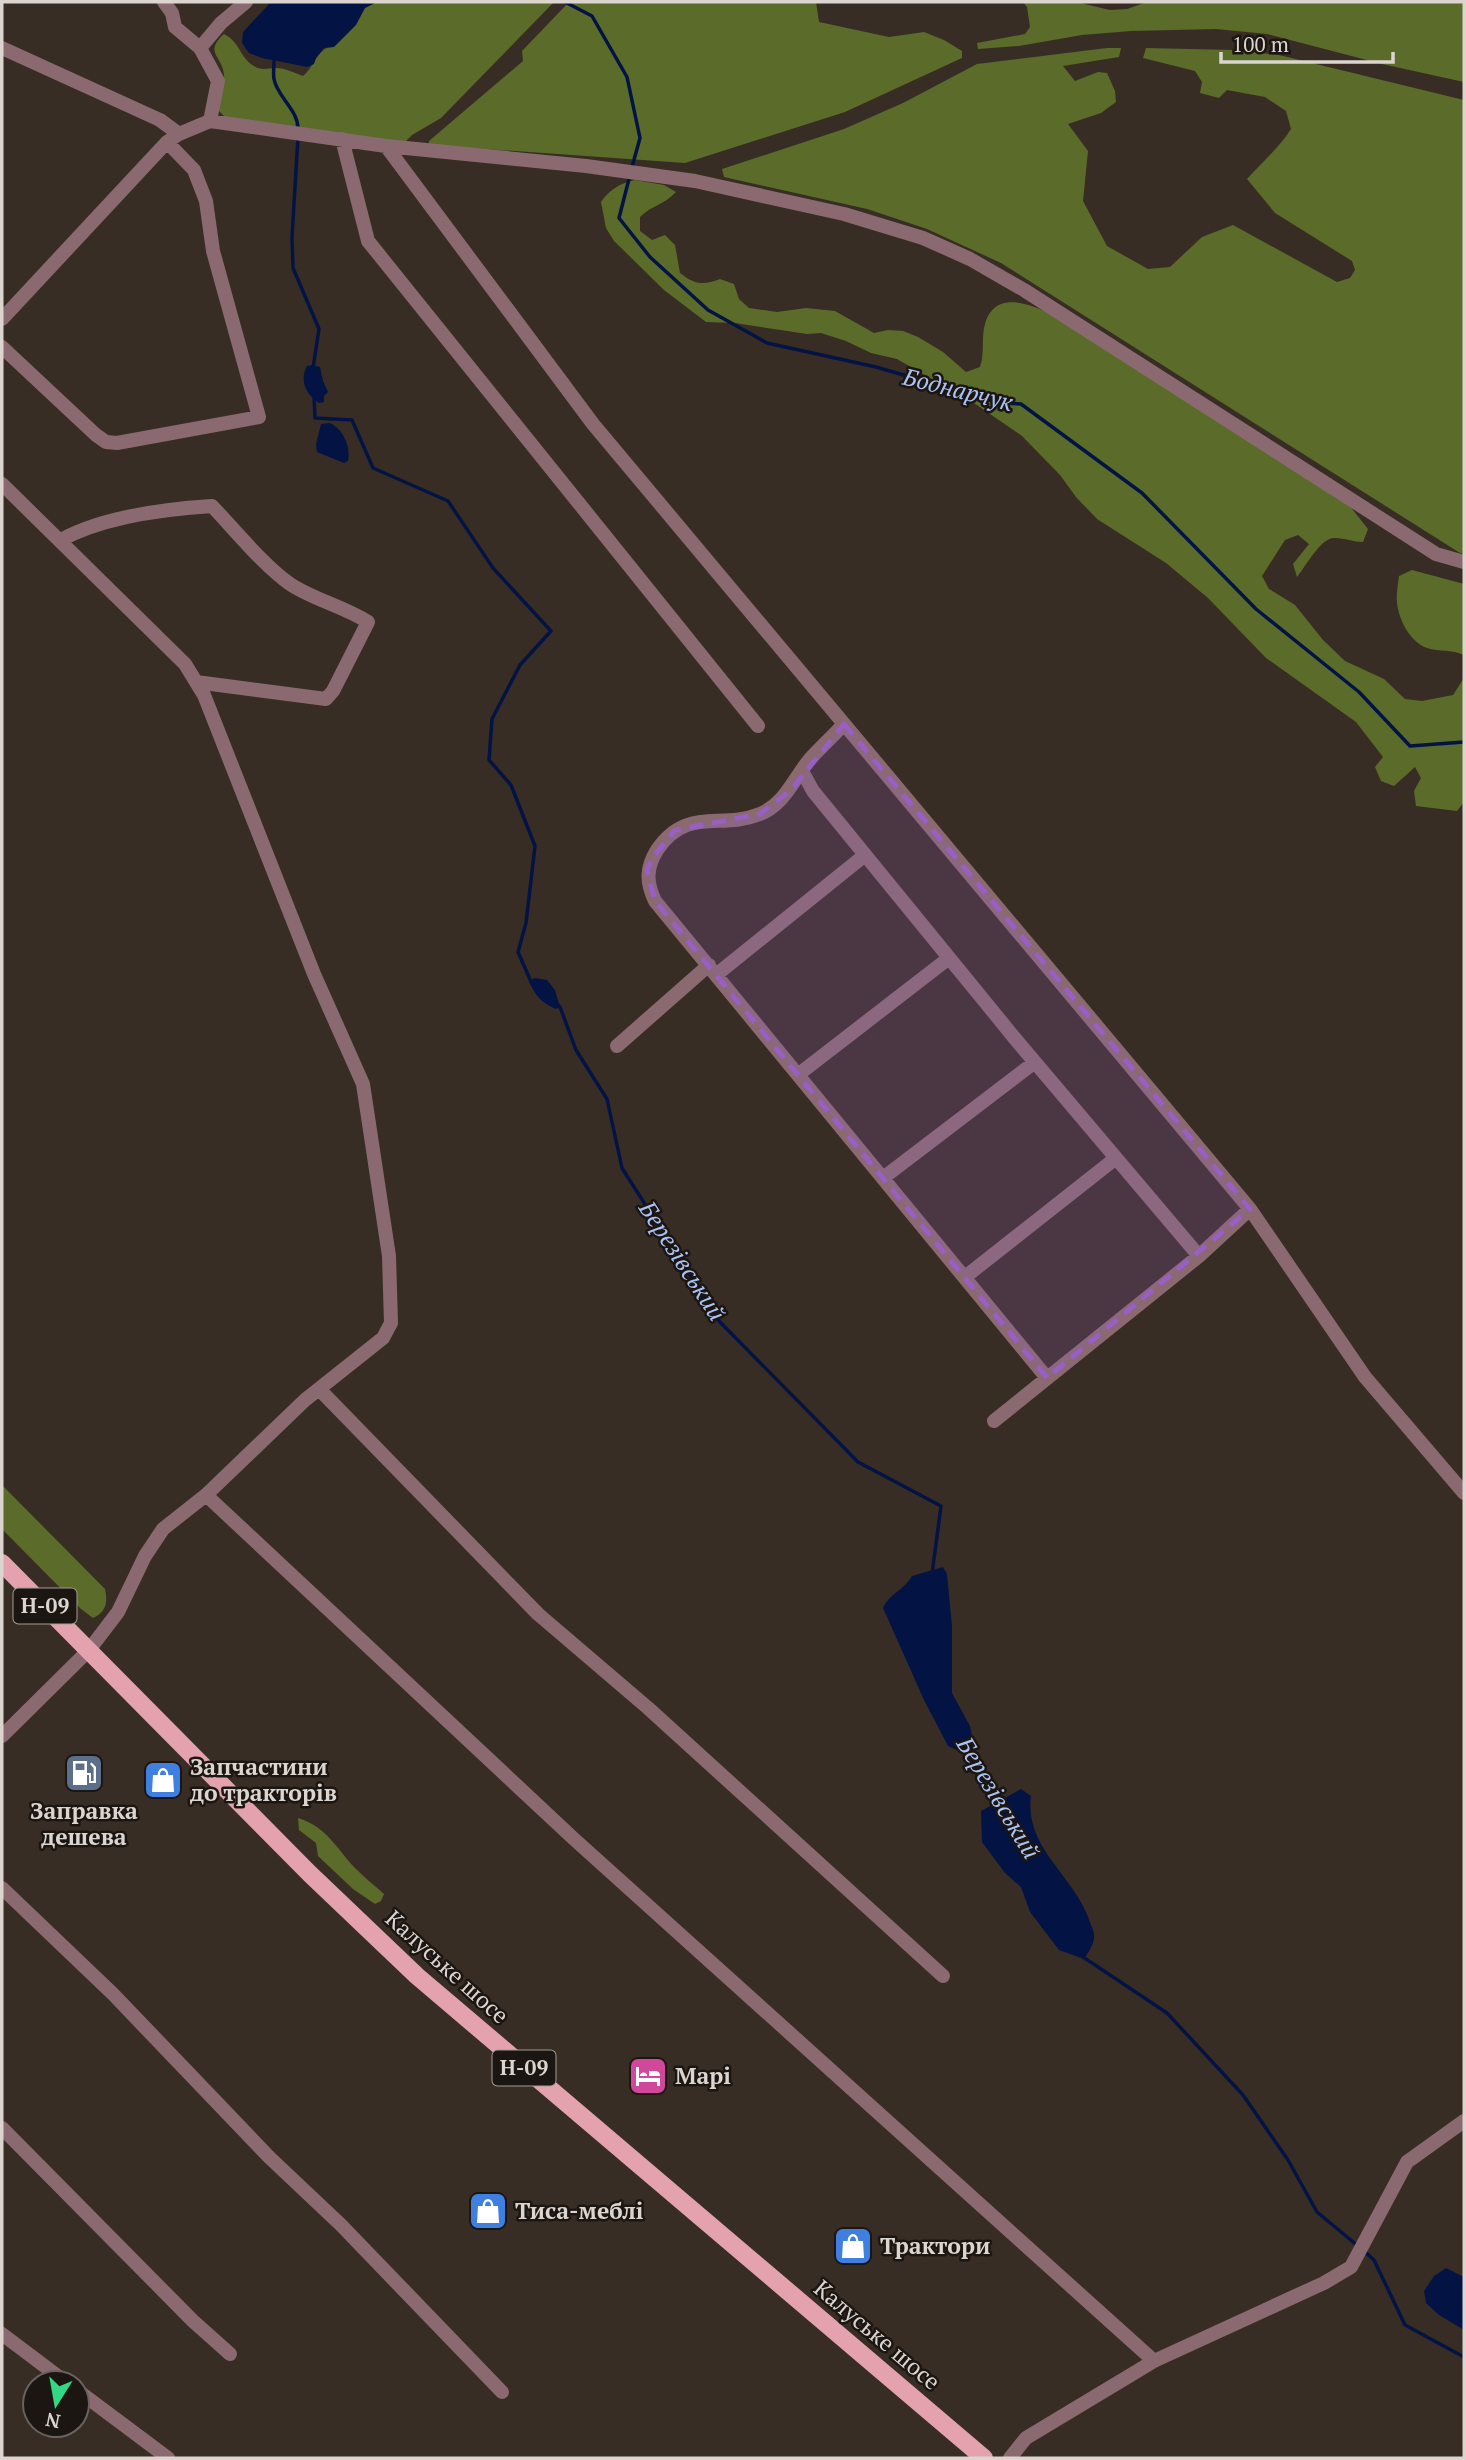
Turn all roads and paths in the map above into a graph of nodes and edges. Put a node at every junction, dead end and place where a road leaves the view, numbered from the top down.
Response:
1 (164, 2) edge
2 (246, 2) edge
3 (2, 48) edge
4 (200, 48) junction
5 (210, 121) junction
6 (173, 138) junction
7 (342, 139) junction
8 (386, 146) junction
9 (2, 319) edge
10 (2, 347) edge
11 (2, 484) edge
12 (61, 540) junction
13 (1464, 562) edge
14 (196, 682) junction
15 (844, 724) junction
16 (758, 726) dead end
17 (802, 771) junction
18 (865, 855) junction
19 (949, 958) junction
20 (713, 970) junction
21 (617, 1046) dead end
22 (1035, 1062) junction
23 (799, 1074) junction
24 (1116, 1158) junction
25 (883, 1178) junction
26 (1250, 1209) junction
27 (1199, 1256) junction
28 (965, 1277) junction
29 (1047, 1378) junction
30 (319, 1389) junction
31 (994, 1420) dead end
32 (1464, 1493) edge
33 (206, 1495) junction
34 (2, 1563) edge
35 (89, 1650) junction
36 (2, 1736) edge
37 (2, 1888) edge
38 (943, 1976) dead end
39 (1464, 2121) edge
40 (2, 2128) edge
41 (2, 2334) edge
42 (230, 2354) dead end
43 (1154, 2361) junction
44 (48, 2369) edge
45 (502, 2392) dead end
46 (91, 2400) edge
47 (169, 2458) edge
48 (984, 2458) edge
49 (1010, 2458) edge

1 - 4 street
2 - 4 street
3 - 6 street
4 - 5 street
5 - 6 street
5 - 7 street
6 - 9 street
6 - 10 street
7 - 8 street
7 - 16 street
8 - 13 street
8 - 15 street
11 - 12 street
12 - 14 street
12 - 14 street
14 - 30 street
15 - 17 street
15 - 26 street
17 - 18 street
17 - 20 street
18 - 19 street
18 - 20 street
19 - 22 street
19 - 23 street
20 - 21 street
20 - 23 street
22 - 24 street
22 - 25 street
23 - 25 street
24 - 27 street
24 - 28 street
25 - 28 street
26 - 27 street
26 - 32 street
27 - 29 street
28 - 29 street
29 - 31 street
30 - 33 street
30 - 38 street
33 - 35 street
33 - 43 street
34 - 35 main road, Калуське шосе / Н-09
35 - 36 street
35 - 48 main road, Калуське шосе / Н-09
37 - 45 street
39 - 43 street
40 - 42 street
41 - 44 street
43 - 49 street
46 - 47 street

